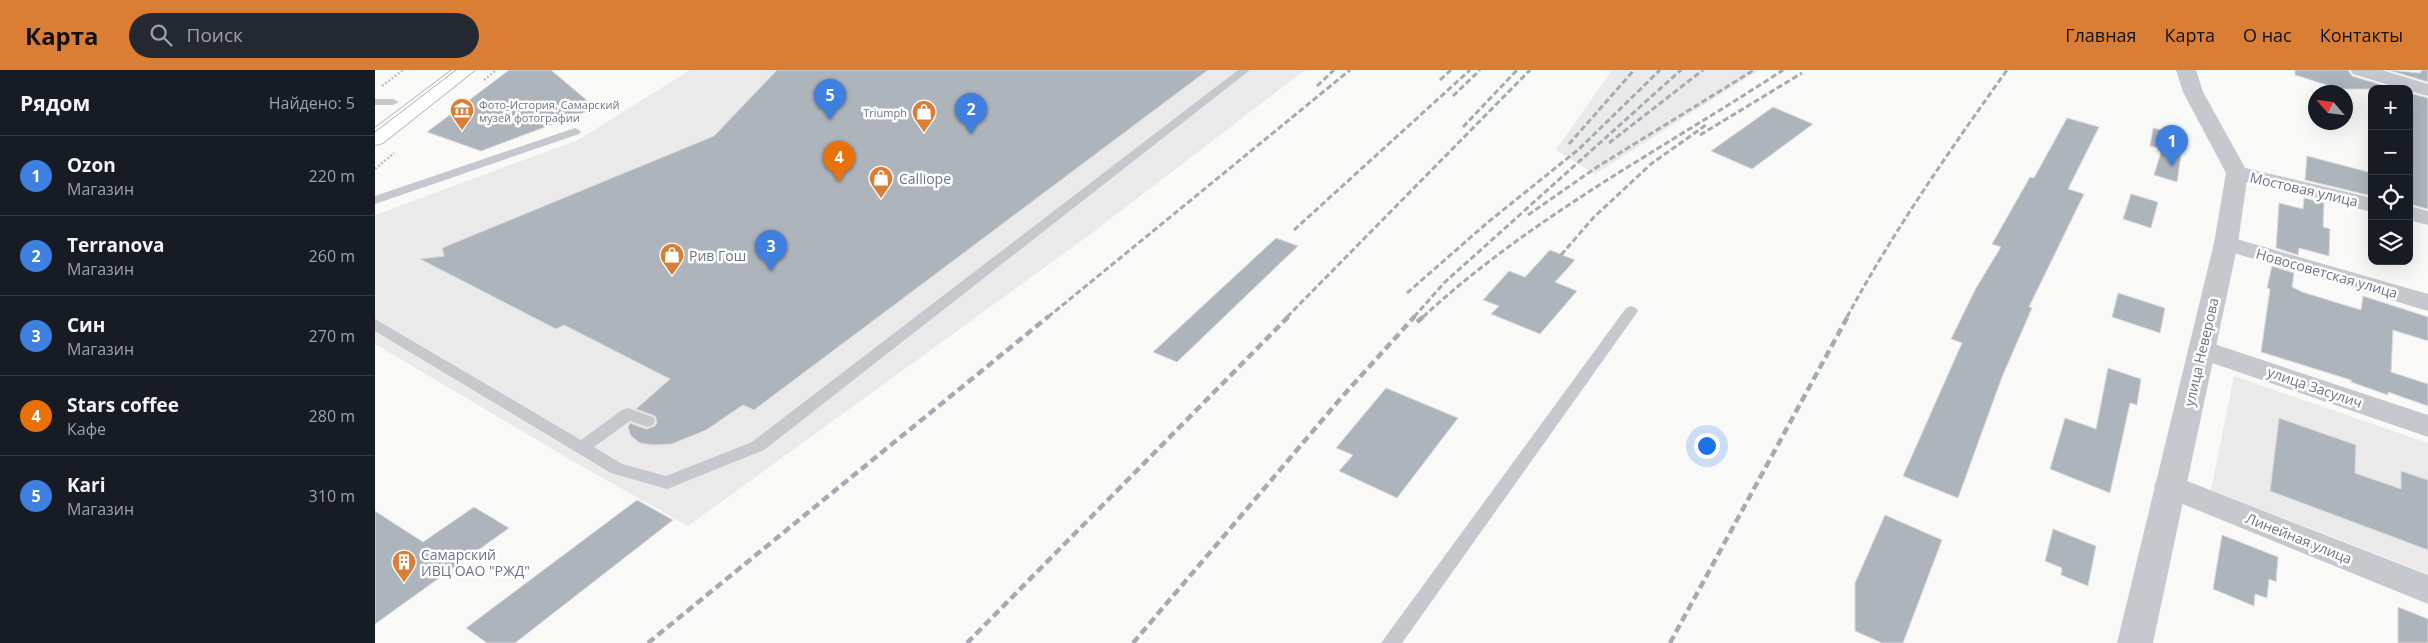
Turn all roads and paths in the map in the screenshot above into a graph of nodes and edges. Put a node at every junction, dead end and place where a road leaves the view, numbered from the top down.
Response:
1 (403, 70) edge
2 (435, 70) edge
3 (465, 70) edge
4 (1245, 70) edge
5 (2186, 70) edge
6 (2360, 70) edge
7 (375, 90) edge
8 (2428, 90) edge
9 (384, 102) edge
10 (375, 115) edge
11 (575, 132) dead end
12 (375, 138) edge
13 (2237, 174) junction
14 (375, 200) edge
15 (2368, 204) edge
16 (2413, 214) edge
17 (2428, 218) edge
18 (2226, 244) junction
19 (2428, 302) edge
20 (1631, 311) dead end
21 (375, 324) edge
22 (2203, 349) junction
23 (647, 422) dead end
24 (2428, 426) edge
25 (581, 448) junction
26 (2169, 486) junction
27 (2428, 590) edge
28 (1391, 643) edge
29 (2135, 643) edge

1 - 7 path
2 - 9 main road
3 - 12 main road
4 - 25 lane
5 - 13 street
6 - 8 street
9 - 10 main road
11 - 14 lane
13 - 15 street, Мостовая улица
13 - 18 street, улица Неверова
16 - 17 street
18 - 19 street, Новосоветская улица
18 - 22 street, улица Неверова
20 - 28 lane
21 - 25 lane
22 - 24 street, улица Засулич
22 - 26 street, улица Неверова
23 - 25 lane
26 - 27 street, Линейная улица
26 - 29 street, улица Неверова

